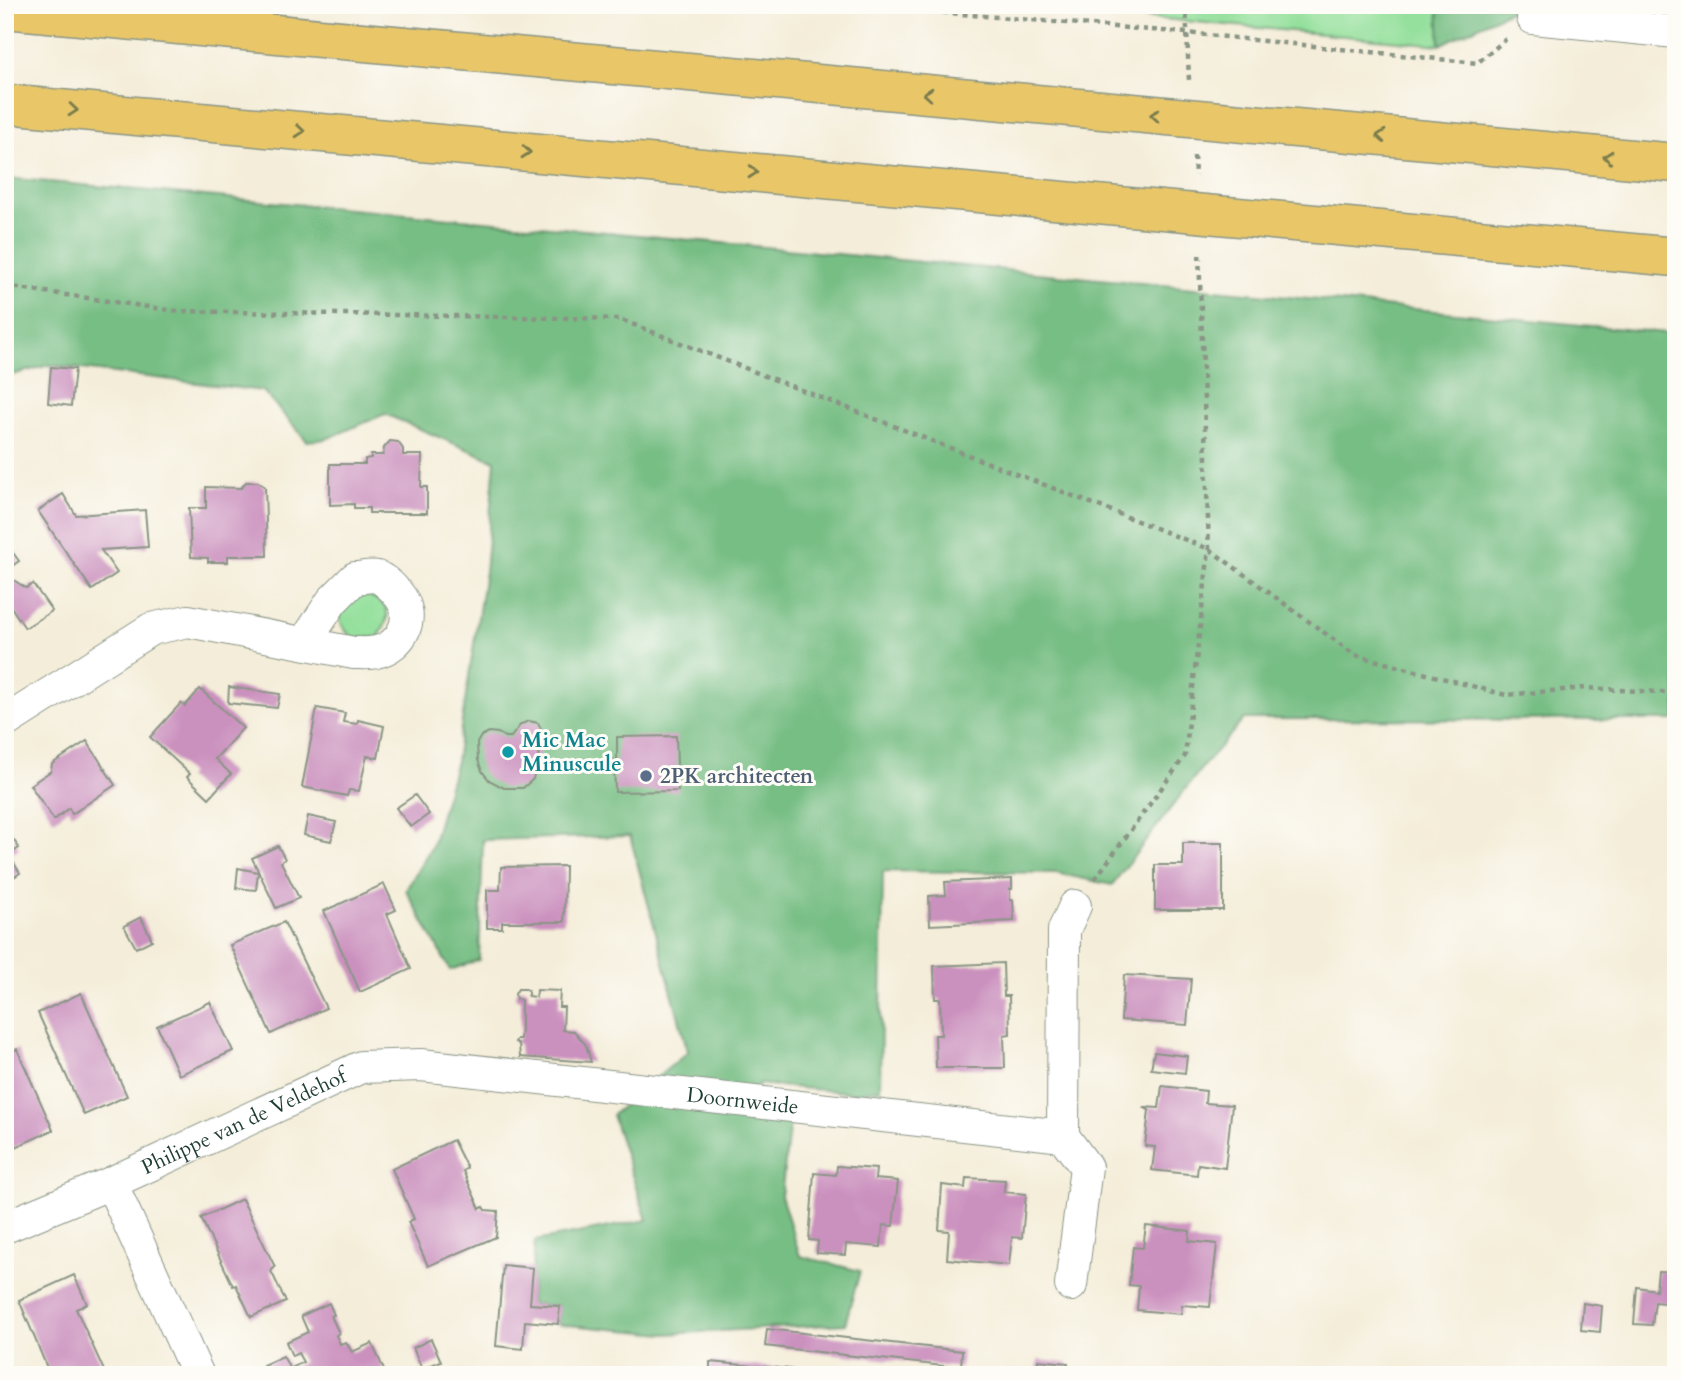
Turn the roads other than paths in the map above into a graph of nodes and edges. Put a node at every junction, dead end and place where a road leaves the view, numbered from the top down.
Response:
1 (5, 9) edge
2 (1533, 18) road end
3 (1676, 32) edge
4 (5, 104) edge
5 (1676, 163) edge
6 (1676, 257) edge
7 (304, 642) dead end
8 (5, 722) edge
9 (1075, 906) road end
10 (421, 1065) joint
11 (1063, 1136) junction
12 (111, 1183) junction
13 (5, 1227) edge
14 (1071, 1285) dead end
15 (198, 1375) edge

5 -> 1 highway, bridge
2 - 3 street
4 -> 6 highway, bridge
7 - 8 street
9 - 11 street
10 - 11 street, Doornweide
10 - 12 street, Philippe van de Veldehof
11 - 14 street
12 - 13 street, Philippe van de Veldehof
12 - 15 street

